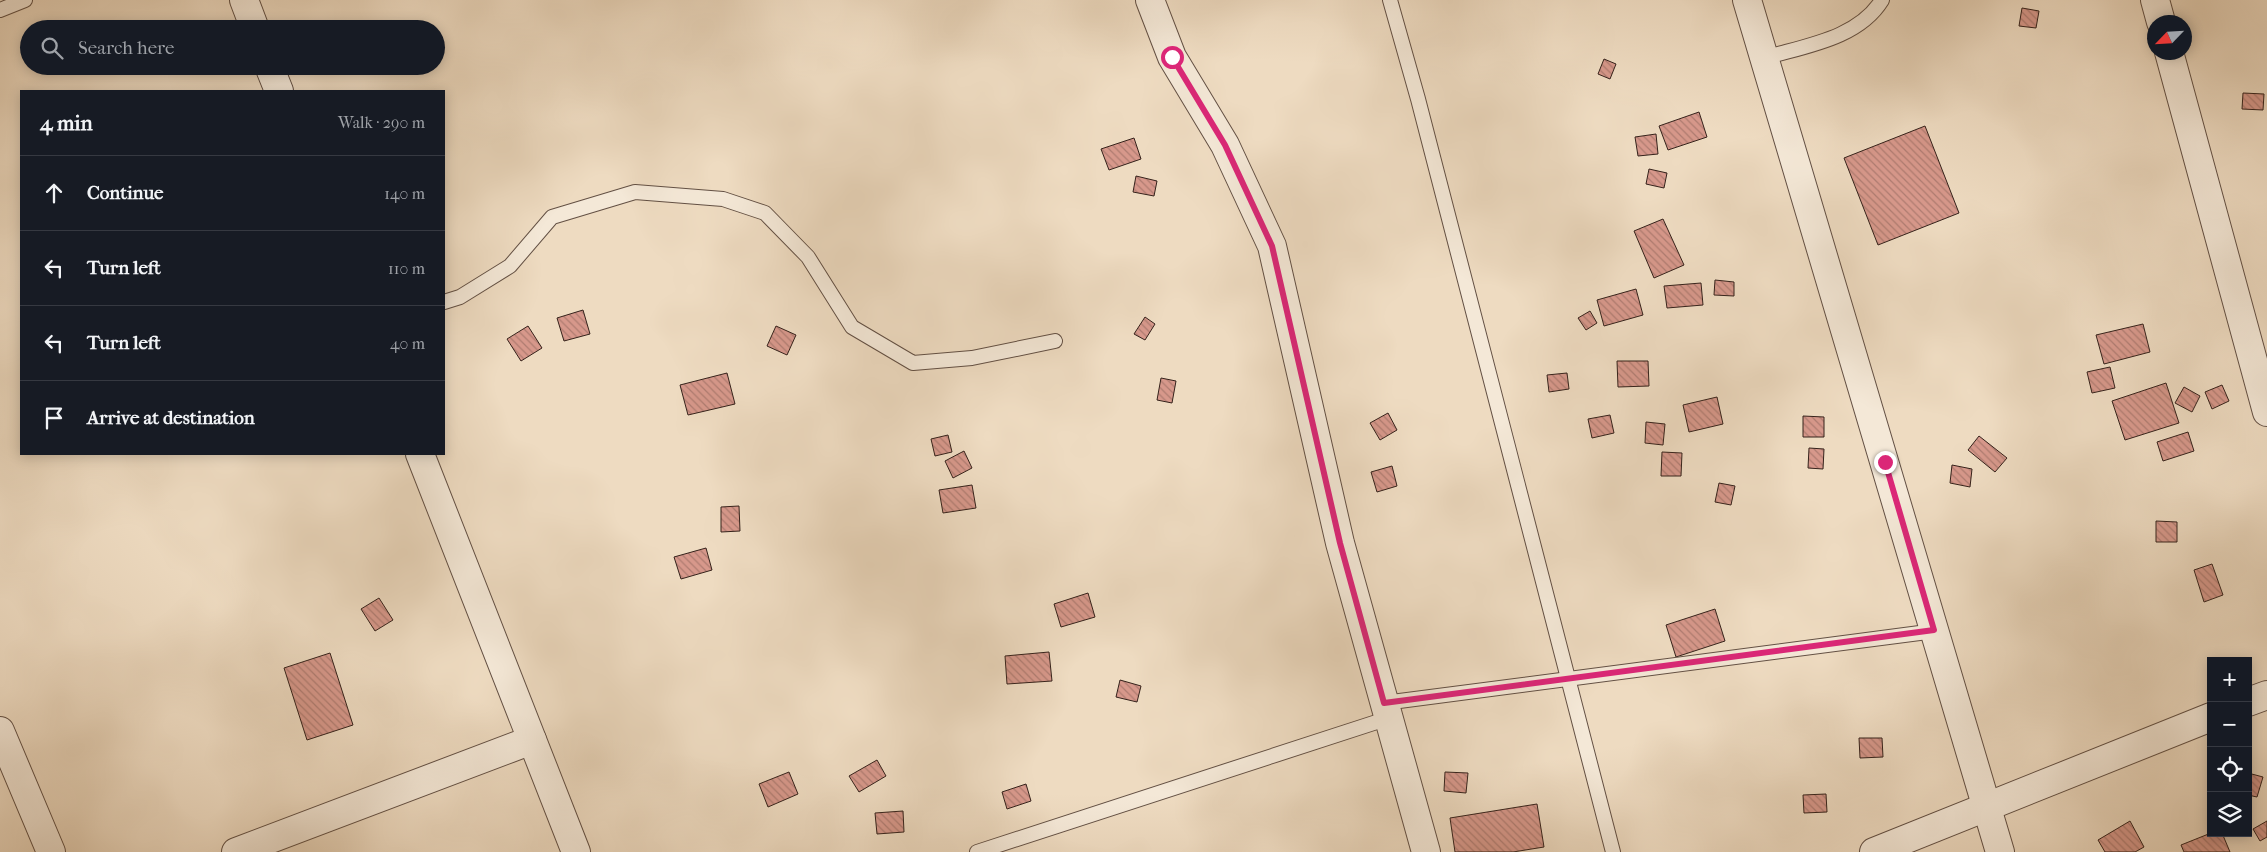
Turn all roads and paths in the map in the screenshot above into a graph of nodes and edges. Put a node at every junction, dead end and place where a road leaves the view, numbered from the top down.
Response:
1 (25, 0) edge
2 (244, 0) edge
3 (1150, 0) edge
4 (1390, 0) edge
5 (1747, 0) edge
6 (1882, 0) edge
7 (2155, 0) edge
8 (0, 10) edge
9 (2159, 15) edge
10 (252, 20) edge
11 (1764, 58) junction
12 (2171, 60) edge
13 (273, 75) edge
14 (279, 90) edge
15 (445, 302) edge
16 (1055, 341) dead end
17 (2267, 412) edge
18 (420, 455) edge
19 (1934, 630) junction
20 (1568, 679) junction
21 (2267, 695) edge
22 (2252, 701) edge
23 (1386, 710) junction
24 (2207, 719) edge
25 (0, 731) edge
26 (532, 740) junction
27 (1986, 806) junction
28 (51, 852) edge
29 (236, 852) edge
30 (576, 852) edge
31 (977, 852) edge
32 (1426, 852) edge
33 (1613, 852) edge
34 (1874, 852) edge
35 (2000, 852) edge

1 - 8 lane
2 - 10 street
3 - 23 street
4 - 20 lane
5 - 11 street
6 - 11 lane
7 - 9 street
11 - 19 street
12 - 17 street
13 - 14 street
15 - 16 lane
18 - 26 street
19 - 20 lane
19 - 27 street
20 - 23 lane
20 - 33 lane
21 - 22 street
23 - 31 lane
23 - 32 street
24 - 27 street
25 - 28 street
26 - 29 street
26 - 30 street
27 - 34 street
27 - 35 street

